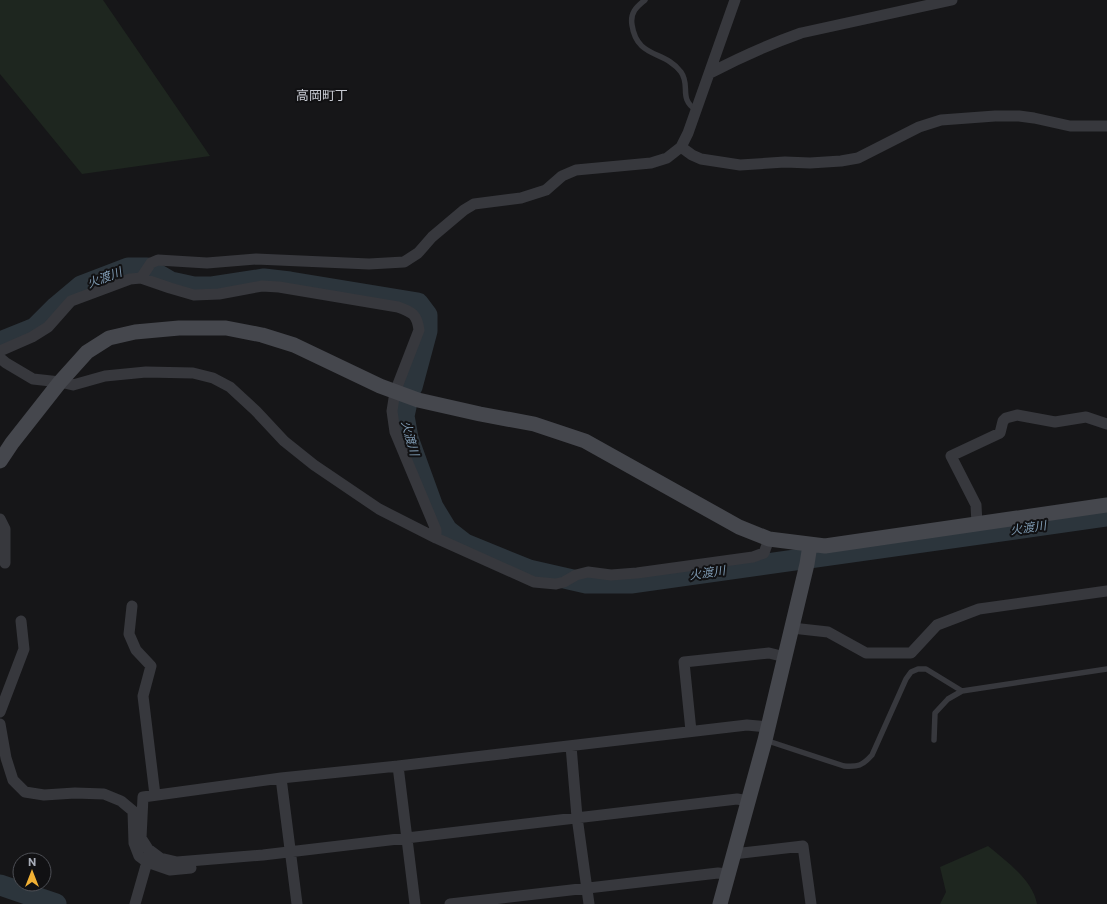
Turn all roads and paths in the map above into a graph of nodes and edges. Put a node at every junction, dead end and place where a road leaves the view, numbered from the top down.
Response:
1 (645, 0) edge
2 (735, 0) edge
3 (952, 0) edge
4 (710, 73) junction
5 (696, 110) junction
6 (1107, 126) edge
7 (681, 147) junction
8 (142, 276) junction
9 (0, 351) edge
10 (0, 358) edge
11 (60, 382) junction
12 (395, 392) junction
13 (1107, 424) edge
14 (0, 461) edge
15 (1107, 505) edge
16 (0, 519) edge
17 (977, 524) junction
18 (436, 538) junction
19 (769, 539) junction
20 (809, 554) junction
21 (5, 563) dead end
22 (1107, 591) edge
23 (132, 606) dead end
24 (21, 621) dead end
25 (792, 628) junction
26 (785, 657) junction
27 (1107, 669) edge
28 (962, 691) junction
29 (0, 712) edge
30 (0, 724) edge
31 (691, 731) junction
32 (766, 733) junction
33 (934, 740) dead end
34 (571, 746) junction
35 (398, 766) junction
36 (281, 778) junction
37 (155, 795) junction
38 (749, 802) junction
39 (577, 818) junction
40 (407, 837) junction
41 (290, 852) junction
42 (733, 854) junction
43 (263, 855) junction
44 (147, 862) junction
45 (728, 874) junction
46 (588, 888) junction
47 (134, 904) edge
48 (297, 904) edge
49 (415, 904) edge
50 (450, 904) edge
51 (589, 904) edge
52 (720, 904) edge
53 (811, 904) edge

1 - 5 lane
2 - 4 street
3 - 4 street
4 - 5 street
5 - 7 street
6 - 7 street
7 - 8 street
8 - 9 street
8 - 12 street
10 - 11 street
11 - 12 street
11 - 14 street
11 - 18 street
12 - 18 street
12 - 19 street
13 - 17 street
15 - 17 street
16 - 21 street
17 - 20 street
18 - 19 street
19 - 20 street
20 - 25 street
22 - 25 street
23 - 37 street
24 - 29 street
25 - 26 street
26 - 31 street
26 - 32 street
27 - 28 lane
28 - 32 lane
28 - 33 lane
30 - 44 street
31 - 32 street
31 - 34 street
32 - 38 street
34 - 35 street
34 - 39 street
35 - 36 street
35 - 40 street
36 - 37 street
36 - 41 street
37 - 43 street
38 - 39 street
38 - 42 street
39 - 40 street
39 - 46 street
40 - 41 street
40 - 49 street
41 - 43 street
41 - 48 street
42 - 45 street
42 - 53 street
43 - 44 street
44 - 47 street
45 - 46 street
45 - 52 street
46 - 50 street
46 - 51 street

